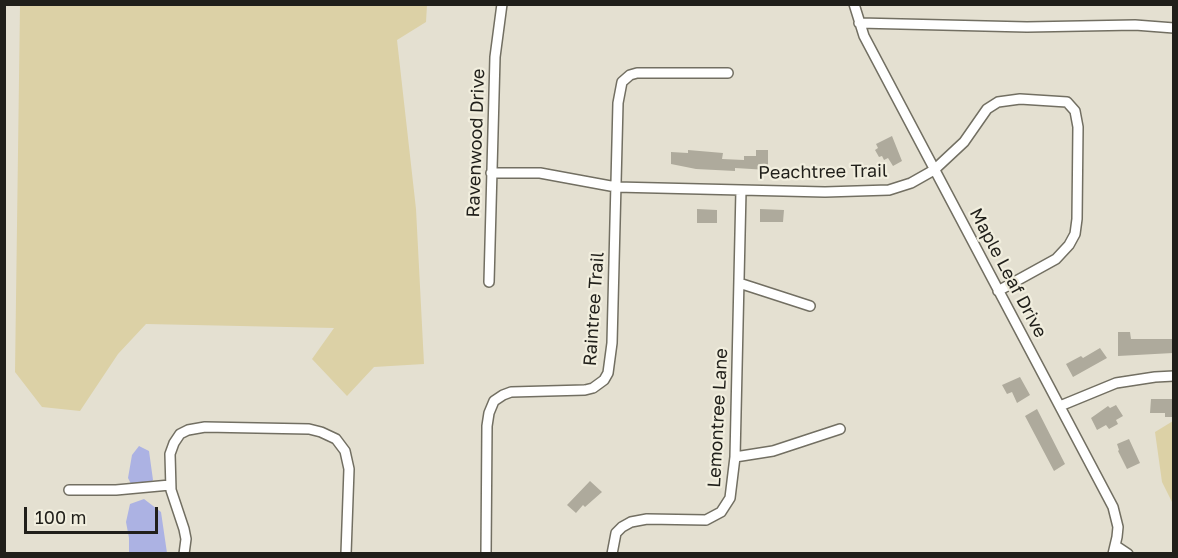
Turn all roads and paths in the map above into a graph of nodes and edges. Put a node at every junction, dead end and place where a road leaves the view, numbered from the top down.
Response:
1 (502, 4) edge
2 (854, 4) edge
3 (859, 23) junction
4 (1173, 28) edge
5 (728, 74) dead end
6 (934, 170) junction
7 (491, 173) junction
8 (616, 187) junction
9 (741, 189) junction
10 (489, 282) dead end
11 (739, 283) junction
12 (998, 291) junction
13 (810, 306) dead end
14 (1173, 376) edge
15 (1060, 405) junction
16 (840, 429) dead end
17 (735, 457) junction
18 (170, 485) junction
19 (69, 490) dead end
20 (1114, 550) edge
21 (184, 554) edge
22 (346, 554) edge
23 (486, 554) edge
24 (612, 554) edge
25 (1128, 554) edge

1 - 7 street, Ravenwood Drive
2 - 3 street, Maple Leaf Drive
3 - 4 street
3 - 6 street, Maple Leaf Drive
5 - 8 street, Raintree Trail
6 - 9 street, Peachtree Trail
6 - 12 street, Maple Leaf Drive
6 - 12 street, Peachtree Trail
7 - 8 street, Peachtree Trail
7 - 10 street, Ravenwood Drive
8 - 9 street, Peachtree Trail
8 - 23 street, Raintree Trail
9 - 11 street, Lemontree Lane
11 - 13 street
11 - 17 street, Lemontree Lane
12 - 15 street, Maple Leaf Drive
14 - 15 street
15 - 20 street, Maple Leaf Drive
16 - 17 street
17 - 24 street, Lemontree Lane
18 - 19 street
18 - 21 street
18 - 22 street
20 - 25 street, Maple Leaf Drive

